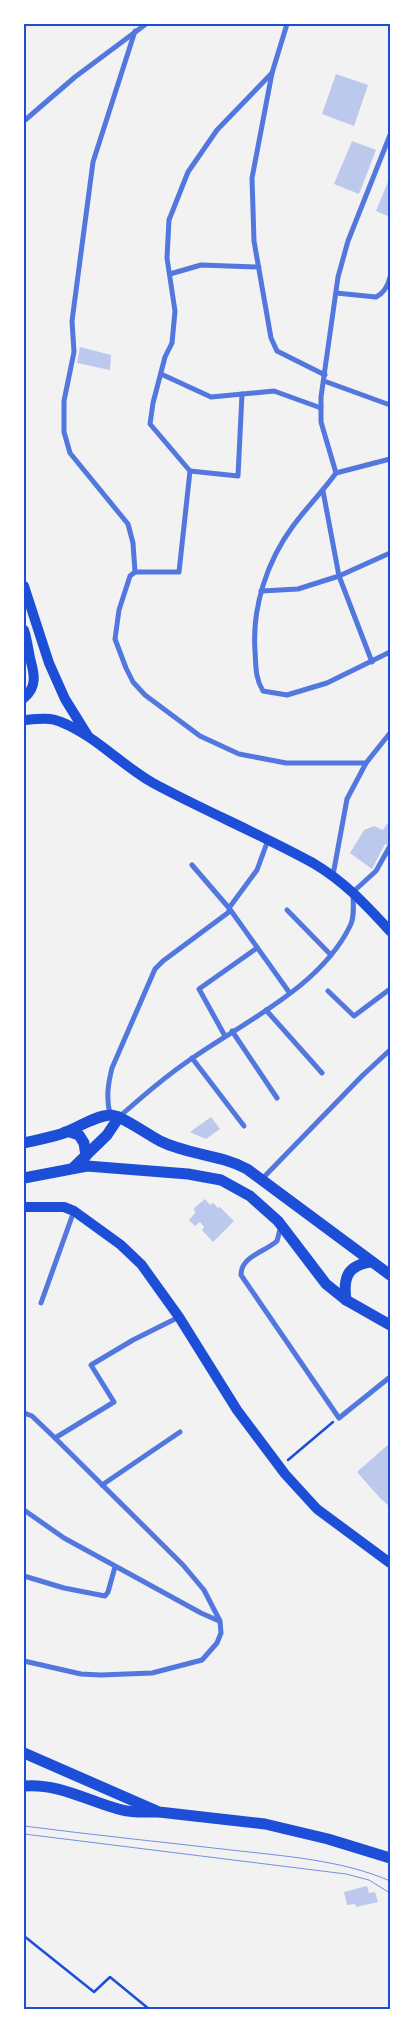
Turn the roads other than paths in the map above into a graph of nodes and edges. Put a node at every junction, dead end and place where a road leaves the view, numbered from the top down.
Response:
1 (146, 24) edge
2 (287, 24) edge
3 (135, 31) junction
4 (272, 73) junction
5 (24, 121) edge
6 (390, 135) edge
7 (259, 267) junction
8 (170, 274) junction
9 (390, 277) edge
10 (336, 293) junction
11 (160, 374) junction
12 (325, 375) junction
13 (324, 381) junction
14 (242, 394) junction
15 (390, 405) edge
16 (321, 408) junction
17 (390, 459) edge
18 (190, 471) junction
19 (336, 472) junction
20 (323, 491) junction
21 (390, 553) edge
22 (135, 572) junction
23 (338, 576) junction
24 (24, 586) edge
25 (261, 591) junction
26 (24, 630) edge
27 (390, 652) edge
28 (372, 662) junction
29 (24, 698) edge
30 (24, 720) edge
31 (390, 733) edge
32 (88, 736) junction
33 (366, 763) junction
34 (268, 840) junction
35 (390, 846) edge
36 (192, 865) dead end
37 (333, 875) junction
38 (353, 892) junction
39 (229, 908) junction
40 (288, 910) dead end
41 (390, 931) edge
42 (257, 948) junction
43 (331, 955) junction
44 (390, 989) edge
45 (328, 991) dead end
46 (289, 992) junction
47 (266, 1010) junction
48 (232, 1031) junction
49 (225, 1036) junction
50 (390, 1050) edge
51 (192, 1058) junction
52 (322, 1073) dead end
53 (277, 1098) dead end
54 (114, 1116) junction
55 (244, 1126) dead end
56 (65, 1132) junction
57 (24, 1143) edge
58 (86, 1156) junction
59 (74, 1167) junction
60 (24, 1178) edge
61 (262, 1179) junction
62 (24, 1207) edge
63 (74, 1211) junction
64 (281, 1224) junction
65 (370, 1262) junction
66 (390, 1275) edge
67 (346, 1300) junction
68 (42, 1303) dead end
69 (179, 1317) junction
70 (390, 1325) edge
71 (390, 1377) edge
72 (24, 1413) edge
73 (180, 1432) dead end
74 (55, 1438) junction
75 (102, 1485) junction
76 (24, 1510) edge
77 (390, 1563) edge
78 (115, 1567) junction
79 (24, 1576) edge
80 (220, 1621) junction
81 (24, 1661) edge
82 (24, 1753) edge
83 (24, 1786) edge
84 (159, 1812) junction
85 (390, 1858) edge

1 - 3 street
2 - 4 street
3 - 5 street
3 - 22 street
4 - 7 street
4 - 8 street
6 - 10 street
7 - 8 street
7 - 12 street
8 - 11 street
9 - 10 street
10 - 12 street
11 - 14 street
11 - 18 street
12 - 13 street
13 - 15 street
13 - 16 street
14 - 16 street
14 - 18 street
16 - 19 street
17 - 19 street
18 - 22 street
19 - 20 street
20 - 23 street
20 - 25 street
21 - 23 street
22 - 33 street
23 - 25 street
23 - 28 street
24 - 32 main road
25 - 28 street
26 - 29 main road
27 - 28 street
30 - 32 main road
31 - 33 street
32 - 34 main road
33 - 37 street
34 - 37 main road
34 - 39 street
35 - 38 street
36 - 39 street
37 - 38 main road
38 - 41 main road
38 - 43 street
39 - 42 street
39 - 54 street
40 - 43 street
42 - 46 street
42 - 49 street
43 - 46 street
44 - 45 street
46 - 47 street
47 - 48 street
47 - 52 street
48 - 49 street
48 - 53 street
49 - 51 street
50 - 61 street
51 - 54 street
51 - 55 street
54 - 56 main road
54 - 58 main road
54 - 61 main road
56 - 57 main road
56 - 58 main road
58 - 59 main road
59 - 60 main road
59 - 64 main road
61 - 65 main road
62 - 63 main road
63 - 68 street
63 - 69 main road
64 - 67 main road
64 - 71 street
65 - 66 main road
65 - 67 main road
67 - 70 main road
69 - 74 street
69 - 77 main road
72 - 74 street
73 - 75 street
74 - 75 street
75 - 80 street
76 - 78 street
78 - 79 street
78 - 80 street
80 - 81 street
82 - 84 main road
83 - 84 main road
84 - 85 main road

